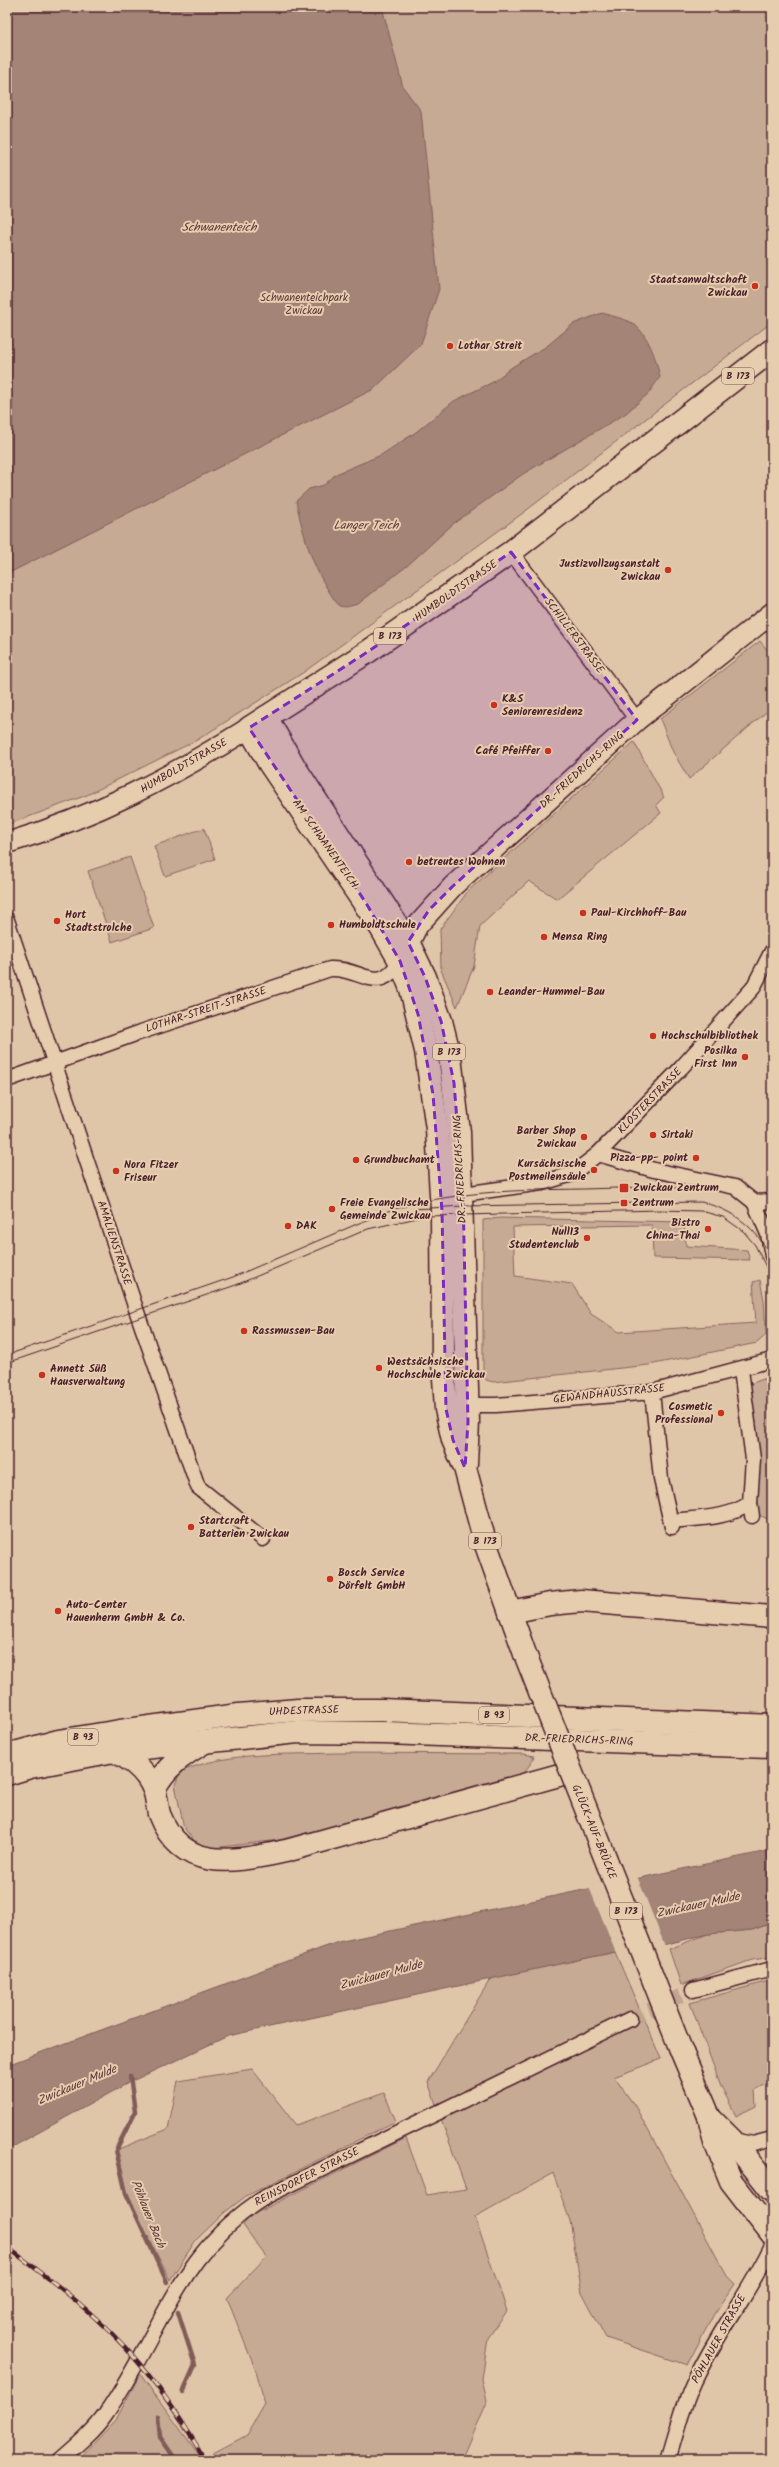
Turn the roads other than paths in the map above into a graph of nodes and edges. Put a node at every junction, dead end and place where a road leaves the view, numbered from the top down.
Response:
1 (772, 350) edge
2 (511, 552) junction
3 (772, 613) edge
4 (637, 720) junction
5 (258, 723) junction
6 (7, 843) edge
7 (7, 920) edge
8 (404, 951) junction
9 (772, 951) edge
10 (56, 1063) junction
11 (7, 1080) edge
12 (598, 1154) junction
13 (463, 1194) junction
14 (772, 1201) edge
15 (754, 1202) junction
16 (772, 1256) edge
17 (772, 1360) edge
18 (742, 1370) junction
19 (444, 1383) junction
20 (652, 1392) junction
21 (467, 1405) junction
22 (465, 1468) junction
23 (263, 1539) dead end
24 (510, 1612) junction
25 (772, 1617) edge
26 (606, 1719) joint
27 (772, 1726) edge
28 (385, 1733) joint
29 (207, 1741) junction
30 (772, 1747) edge
31 (114, 1751) junction
32 (7, 1755) edge
33 (570, 1772) junction
34 (7, 1774) edge
35 (154, 1789) junction
36 (772, 1969) edge
37 (693, 1990) tunnel mouth
38 (630, 2019) tunnel mouth
39 (709, 2116) junction
40 (772, 2139) edge
41 (732, 2140) junction
42 (772, 2192) edge
43 (772, 2234) edge
44 (772, 2245) edge
45 (60, 2460) edge
46 (668, 2460) edge

1 - 2 main road, HUMBOLDTSTRASSE / B 173
2 - 4 street, SCHILLERSTRASSE
2 - 5 main road, HUMBOLDTSTRASSE / B 173
3 - 4 main road, DR.-FRIEDRICHS-RING
4 - 8 main road, DR.-FRIEDRICHS-RING
5 - 6 main road, HUMBOLDTSTRASSE
5 - 8 main road, AM SCHWANENTEICH / B 173
7 - 10 street, AMALIENSTRASSE
8 - 10 street, LOTHAR-STREIT-STRASSE
8 - 13 main road, DR.-FRIEDRICHS-RING / B 173
8 - 19 main road, DR.-FRIEDRICHS-RING / B 173
9 - 12 street, KLOSTERSTRASSE
10 - 11 street, LOTHAR-STREIT-STRASSE
10 - 23 street, AMALIENSTRASSE
12 - 13 street, KLOSTERSTRASSE
12 - 15 street
13 - 21 main road, DR.-FRIEDRICHS-RING / B 173
14 - 15 street
15 - 16 street
17 - 18 street, GEWANDHAUSSTRASSE
18 - 20 street, GEWANDHAUSSTRASSE
18 - 20 street
19 - 21 street
19 - 22 main road, DR.-FRIEDRICHS-RING / B 173
20 - 21 street, GEWANDHAUSSTRASSE
21 - 22 main road, DR.-FRIEDRICHS-RING / B 173
22 - 24 main road, DR.-FRIEDRICHS-RING / B 173
24 - 25 main road
24 - 33 main road, GLÜCK-AUF-BRÜCKE / B 173, bridge
26 - 27 main road, DR.-FRIEDRICHS-RING / B 93
26 - 32 main road, UHDESTRASSE / B 93
28 - 29 main road, UHDESTRASSE / B 93
28 - 30 main road, DR.-FRIEDRICHS-RING / B 93
29 - 31 main road, UHDESTRASSE / B 93
29 - 35 main road
31 - 34 main road, UHDESTRASSE / B 93
31 - 35 main road
33 - 35 main road
33 - 39 main road, GLÜCK-AUF-BRÜCKE / B 173, bridge
36 - 37 street
38 - 45 street, REINSDORFER STRASSE
39 - 41 main road, B 173
39 - 43 main road, B 173
40 - 41 street
41 - 42 main road, B 173
44 - 46 street, PÖHLAUER STRASSE

